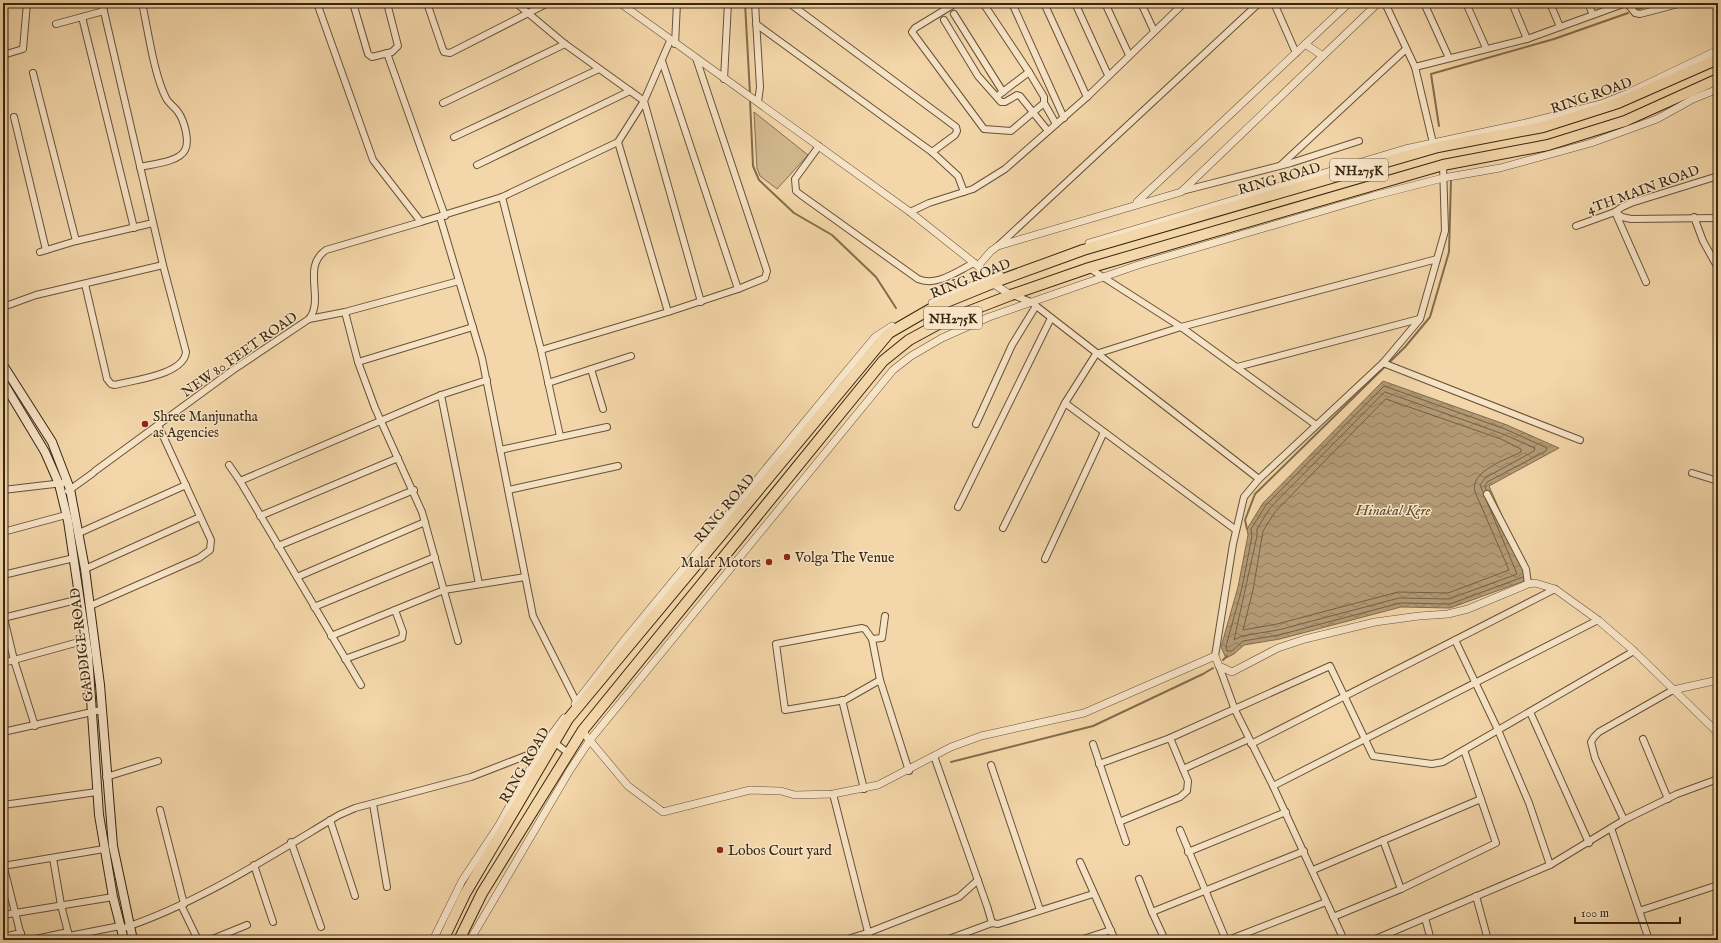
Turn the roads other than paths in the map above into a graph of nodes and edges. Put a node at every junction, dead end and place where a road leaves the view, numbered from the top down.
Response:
1 (27, 3) edge
2 (102, 3) edge
3 (142, 3) edge
4 (317, 3) edge
5 (353, 3) edge
6 (387, 3) edge
7 (427, 3) edge
8 (516, 3) edge
9 (548, 3) edge
10 (620, 3) edge
11 (677, 3) edge
12 (728, 3) edge
13 (755, 3) edge
14 (788, 3) edge
15 (956, 3) edge
16 (983, 3) edge
17 (1012, 3) edge
18 (1044, 3) edge
19 (1075, 3) edge
20 (1105, 3) edge
21 (1141, 3) edge
22 (1184, 3) edge
23 (1258, 3) edge
24 (1274, 3) edge
25 (1349, 3) edge
26 (1378, 3) edge
27 (1385, 3) edge
28 (1424, 3) edge
29 (1466, 3) edge
30 (1512, 3) edge
31 (1550, 3) edge
32 (1588, 3) edge
33 (1626, 3) edge
34 (1682, 3) edge
35 (104, 11) junction
36 (529, 14) junction
37 (954, 14) dead end
38 (1593, 15) junction
39 (82, 17) junction
40 (944, 20) dead end
41 (958, 21) junction
42 (56, 24) dead end
43 (756, 24) junction
44 (1560, 26) junction
45 (948, 27) junction
46 (1154, 31) junction
47 (1527, 39) junction
48 (673, 43) junction
49 (565, 44) junction
50 (1305, 44) junction
51 (1486, 48) junction
52 (1406, 49) junction
53 (1718, 50) edge
54 (387, 53) junction
55 (1296, 53) junction
56 (3, 55) edge
57 (1129, 55) junction
58 (1323, 56) junction
59 (696, 58) junction
60 (1449, 58) junction
61 (1718, 59) edge
62 (662, 61) junction
63 (983, 61) junction
64 (1415, 67) junction
65 (973, 68) junction
66 (599, 69) junction
67 (1029, 72) junction
68 (33, 73) dead end
69 (1108, 75) junction
70 (724, 79) junction
71 (1718, 79) edge
72 (1718, 89) edge
73 (630, 91) junction
74 (1003, 92) junction
75 (996, 96) junction
76 (1087, 97) junction
77 (644, 101) junction
78 (758, 102) junction
79 (443, 103) dead end
80 (1044, 103) junction
81 (1034, 112) junction
82 (14, 117) dead end
83 (1064, 118) junction
84 (1056, 124) junction
85 (1048, 131) junction
86 (454, 137) dead end
87 (1460, 140) junction
88 (1359, 141) dead end
89 (618, 142) junction
90 (1432, 143) junction
91 (819, 146) junction
92 (932, 152) junction
93 (477, 164) dead end
94 (1442, 165) junction
95 (1280, 166) junction
96 (140, 167) junction
97 (1718, 176) edge
98 (1443, 178) junction
99 (964, 192) junction
100 (1181, 192) junction
101 (502, 196) junction
102 (1136, 204) junction
103 (910, 212) junction
104 (1615, 212) junction
105 (442, 217) junction
106 (1694, 217) junction
107 (1718, 218) edge
108 (421, 222) junction
109 (153, 223) junction
110 (1576, 226) dead end
111 (134, 228) junction
112 (76, 241) junction
113 (998, 246) junction
114 (1437, 259) junction
115 (976, 264) junction
116 (163, 265) junction
117 (1089, 268) junction
118 (1718, 268) edge
119 (1102, 276) junction
120 (459, 281) junction
121 (990, 281) junction
122 (1646, 282) dead end
123 (85, 284) junction
124 (738, 290) junction
125 (1011, 295) junction
126 (700, 302) junction
127 (1033, 304) junction
128 (3, 307) edge
129 (345, 312) junction
130 (668, 312) junction
131 (1051, 318) junction
132 (309, 319) junction
133 (1420, 319) junction
134 (473, 327) junction
135 (1181, 327) junction
136 (542, 350) junction
137 (1096, 354) junction
138 (631, 356) dead end
139 (358, 362) junction
140 (1383, 363) junction
141 (3, 364) edge
142 (1236, 367) junction
143 (591, 369) junction
144 (487, 380) junction
145 (3, 382) edge
146 (548, 383) junction
147 (441, 395) junction
148 (1065, 403) junction
149 (603, 409) dead end
150 (380, 420) junction
151 (976, 424) dead end
152 (158, 425) junction
153 (1316, 425) junction
154 (607, 427) dead end
155 (1104, 432) junction
156 (560, 436) junction
157 (1580, 440) dead end
158 (500, 450) junction
159 (398, 458) junction
160 (229, 465) dead end
161 (618, 466) dead end
162 (1692, 473) dead end
163 (1259, 479) junction
164 (240, 481) junction
165 (1718, 481) edge
166 (58, 484) junction
167 (69, 485) junction
168 (186, 485) junction
169 (3, 490) edge
170 (414, 490) junction
171 (508, 490) junction
172 (1487, 494) dead end
173 (62, 495) junction
174 (958, 508) dead end
175 (66, 515) junction
176 (260, 516) junction
177 (200, 517) junction
178 (425, 522) junction
179 (1003, 528) dead end
180 (1236, 530) junction
181 (3, 532) edge
182 (79, 533) junction
183 (278, 546) junction
184 (435, 557) junction
185 (74, 558) junction
186 (1045, 559) dead end
187 (85, 570) junction
188 (3, 575) edge
189 (525, 577) junction
190 (297, 578) junction
191 (479, 584) junction
192 (1528, 584) junction
193 (1556, 588) junction
194 (444, 590) junction
195 (80, 599) junction
196 (90, 606) junction
197 (314, 607) junction
198 (395, 610) junction
199 (885, 616) dead end
200 (4, 618) edge
201 (1598, 620) junction
202 (331, 636) junction
203 (872, 639) junction
204 (86, 640) junction
205 (1455, 640) junction
206 (458, 641) dead end
207 (1634, 652) junction
208 (1215, 656) junction
209 (345, 659) junction
210 (14, 660) junction
211 (3, 662) edge
212 (1219, 666) junction
213 (880, 680) junction
214 (1718, 680) edge
215 (1475, 683) junction
216 (361, 685) dead end
217 (1673, 690) junction
218 (1344, 697) junction
219 (842, 700) junction
220 (576, 701) junction
221 (101, 710) junction
222 (1235, 710) junction
223 (91, 712) junction
224 (1530, 712) junction
225 (34, 726) junction
226 (1498, 730) junction
227 (582, 731) junction
228 (3, 732) edge
229 (1718, 733) edge
230 (1170, 738) junction
231 (1365, 739) junction
232 (1643, 739) dead end
233 (590, 740) junction
234 (1250, 742) junction
235 (1093, 744) dead end
236 (548, 746) junction
237 (1464, 750) junction
238 (568, 753) junction
239 (934, 756) junction
240 (158, 761) dead end
241 (1099, 764) junction
242 (991, 765) dead end
243 (1183, 769) junction
244 (909, 770) junction
245 (106, 777) junction
246 (1718, 779) edge
247 (1274, 786) junction
248 (864, 789) junction
249 (96, 792) junction
250 (833, 794) junction
251 (1481, 799) junction
252 (1668, 799) junction
253 (372, 804) junction
254 (3, 805) edge
255 (160, 810) dead end
256 (1286, 812) junction
257 (330, 820) junction
258 (1624, 820) junction
259 (1119, 822) junction
260 (1611, 828) junction
261 (1180, 830) dead end
262 (1383, 840) junction
263 (291, 842) junction
264 (1126, 842) dead end
265 (1588, 843) junction
266 (104, 849) junction
267 (1304, 851) junction
268 (1188, 852) junction
269 (53, 858) junction
270 (1080, 862) dead end
271 (3, 865) edge
272 (254, 865) junction
273 (1550, 865) junction
274 (1312, 870) junction
275 (1139, 879) dead end
276 (978, 880) junction
277 (1718, 885) edge
278 (387, 887) dead end
279 (1401, 889) junction
280 (1204, 890) junction
281 (462, 891) junction
282 (1093, 894) junction
283 (355, 896) dead end
284 (1476, 896) junction
285 (113, 897) junction
286 (1326, 902) junction
287 (182, 904) junction
288 (61, 905) junction
289 (1040, 910) junction
290 (1639, 911) junction
291 (14, 912) junction
292 (1152, 912) junction
293 (3, 914) edge
294 (1333, 917) junction
295 (1425, 918) junction
296 (273, 922) dead end
297 (992, 923) junction
298 (247, 925) dead end
299 (123, 927) junction
300 (321, 927) dead end
301 (1111, 930) junction
302 (867, 933) junction
303 (69, 936) edge
304 (3, 937) edge
305 (22, 937) edge
306 (31, 940) edge
307 (124, 940) edge
308 (133, 940) edge
309 (198, 940) edge
310 (210, 940) edge
311 (433, 940) edge
312 (443, 940) edge
313 (459, 940) edge
314 (470, 940) edge
315 (844, 940) edge
316 (870, 940) edge
317 (946, 940) edge
318 (1080, 940) edge
319 (1115, 940) edge
320 (1166, 940) edge
321 (1227, 940) edge
322 (1344, 940) edge
323 (1373, 940) edge
324 (1431, 940) edge
325 (1488, 940) edge
326 (1649, 940) edge

1 - 56 street
2 - 35 street
3 - 96 street
4 - 108 street
5 - 54 street
6 - 54 street
7 - 36 street
8 - 36 street
9 - 36 street
10 - 48 street
11 - 48 street
12 - 70 street
13 - 43 street
14 - 92 street
15 - 81 street
16 - 67 street
17 - 83 street
18 - 76 street
19 - 69 street
20 - 57 street
21 - 46 street
22 - 46 street
23 - 113 street
24 - 55 street
25 - 50 street
26 - 58 street
27 - 52 street
28 - 60 street
29 - 51 street
30 - 47 street
31 - 44 street
32 - 38 street
33 - 34 street
33 - 38 street
35 - 39 street
35 - 96 street
36 - 49 street
37 - 41 street
38 - 44 street
39 - 42 street
39 - 111 street
40 - 45 street
41 - 45 street
41 - 63 street
43 - 78 street
43 - 92 street
44 - 47 street
45 - 65 street
46 - 57 street
47 - 51 street
48 - 59 street
48 - 62 street
49 - 66 street
49 - 79 street
50 - 55 street
50 - 58 street
51 - 60 street
52 - 64 street
52 - 95 street
53 - 87 street
54 - 105 street
55 - 102 street
57 - 69 street
58 - 100 street
59 - 70 street
59 - 124 street
60 - 64 street
61 - 87 highway, RING ROAD / NH275K
62 - 77 street
62 - 124 street
63 - 65 street
63 - 74 street
64 - 90 street
65 - 75 street
66 - 73 street
66 - 86 street
67 - 74 street
67 - 80 street
68 - 112 street
69 - 76 street
70 - 78 street
71 - 94 highway, NH275K
72 - 98 street
73 - 77 street
73 - 93 street
74 - 75 street
75 - 81 street
76 - 83 street
77 - 89 street
77 - 126 street
78 - 91 street
80 - 81 street
80 - 84 street
81 - 85 street
82 - 112 street
83 - 84 street
84 - 85 street
85 - 99 street
87 - 90 street
87 - 121 highway, RING ROAD / NH275K
88 - 95 street
89 - 101 street
89 - 130 street
90 - 121 street
91 - 103 street
91 - 115 street
92 - 99 street
94 - 98 street
94 - 117 highway, NH275K
95 - 100 street
96 - 109 street
97 - 104 street, 4TH MAIN ROAD
98 - 114 street
98 - 119 street
99 - 103 street
100 - 102 street
101 - 105 street
101 - 136 street
102 - 113 street
103 - 115 street
104 - 106 street
104 - 110 street, 4TH MAIN ROAD
104 - 122 street
105 - 108 street
105 - 120 street
106 - 107 street
106 - 118 street
108 - 132 street, NEW 80 FEET ROAD
109 - 111 street
109 - 116 street
111 - 112 street
113 - 115 street
114 - 133 street
114 - 135 street
115 - 121 street
116 - 123 street
116 - 123 street
117 - 119 street
117 - 125 highway, NH275K
119 - 127 street
119 - 135 street
120 - 129 street
120 - 134 street
121 - 125 street
121 - 220 street
121 - 236 highway, RING ROAD / NH275K
123 - 128 street
124 - 126 street
125 - 127 street
125 - 227 highway, NH275K
126 - 130 street
127 - 131 street
127 - 151 street
127 - 233 street
129 - 132 street
129 - 139 street
130 - 136 street
131 - 137 street
131 - 174 street
132 - 152 street, NEW 80 FEET ROAD
133 - 140 street
133 - 142 street
134 - 139 street
134 - 144 street
135 - 137 street
135 - 142 street
136 - 146 street
137 - 148 street
137 - 163 street
138 - 143 street
139 - 150 street
140 - 153 street
140 - 157 street
141 - 167 main road, GADDIGE ROAD
142 - 153 street
143 - 146 street
143 - 149 street
144 - 147 street
144 - 158 street
145 - 166 main road, GADDIGE ROAD
146 - 156 street
147 - 150 street
147 - 191 street
148 - 155 street
148 - 179 street
150 - 159 street
150 - 164 street
152 - 167 street, NEW 80 FEET ROAD
152 - 168 street
153 - 163 street
154 - 156 street
155 - 180 street
155 - 186 street
156 - 158 street
158 - 171 street
159 - 170 street
159 - 176 street
160 - 164 street
161 - 171 street
162 - 165 street
163 - 180 street
164 - 176 street
166 - 167 street
166 - 169 street
166 - 173 main road, GADDIGE ROAD
167 - 173 street, NEW 80 FEET ROAD
167 - 182 main road, GADDIGE ROAD
168 - 177 street
168 - 182 street
170 - 178 street
170 - 183 street
171 - 189 street
172 - 192 street
173 - 175 main road, GADDIGE ROAD
175 - 181 street
175 - 185 main road, GADDIGE ROAD
176 - 183 street
177 - 187 street
177 - 196 street
178 - 184 street
178 - 190 street
180 - 208 street
182 - 187 main road, GADDIGE ROAD
183 - 190 street
184 - 194 street
184 - 197 street
185 - 188 street
185 - 195 main road, GADDIGE ROAD
187 - 196 main road, GADDIGE ROAD
189 - 191 street
189 - 220 street
190 - 197 street
191 - 194 street
192 - 193 street
192 - 212 street
193 - 201 street
193 - 205 street
194 - 198 street
194 - 206 street
195 - 200 street
195 - 204 main road, GADDIGE ROAD
196 - 221 main road, GADDIGE ROAD
197 - 202 street
198 - 202 street
198 - 209 street
199 - 203 street
200 - 210 street
201 - 207 street
201 - 215 street
202 - 209 street
203 - 213 street
203 - 219 street
204 - 210 street
204 - 223 main road, GADDIGE ROAD
205 - 215 street
205 - 218 street
207 - 217 street
207 - 224 street
208 - 212 street
208 - 239 street
209 - 216 street
210 - 211 street
210 - 225 street
212 - 222 street
213 - 219 street
213 - 244 street
214 - 217 street
215 - 226 street
215 - 231 street
217 - 229 street
217 - 258 street
218 - 222 street
218 - 231 street
218 - 234 street
219 - 248 street
220 - 236 street
221 - 223 street
221 - 245 main road, GADDIGE ROAD
222 - 230 street
222 - 234 street
223 - 225 street
223 - 249 main road, GADDIGE ROAD
224 - 226 street
224 - 265 street
225 - 228 street
226 - 237 street
226 - 273 street
227 - 233 street
227 - 238 highway, NH275K
230 - 241 street
230 - 243 street
231 - 237 street
231 - 247 street
232 - 252 street
233 - 250 street
233 - 314 street
234 - 243 street
234 - 247 street
235 - 241 street
236 - 238 street
236 - 253 street
236 - 281 highway, RING ROAD / NH275K
237 - 251 street
238 - 313 highway, NH275K
239 - 244 street
239 - 276 street
240 - 245 street
241 - 259 street
242 - 289 street
243 - 259 street
244 - 248 street
245 - 299 main road, GADDIGE ROAD
246 - 252 street
247 - 256 street
248 - 250 street
249 - 254 street
249 - 266 main road, GADDIGE ROAD
250 - 302 street
251 - 262 street
251 - 279 street
252 - 258 street
253 - 257 street
253 - 278 street
255 - 287 street
256 - 267 street
256 - 268 street
257 - 263 street
257 - 283 street
258 - 260 street
259 - 264 street
260 - 265 street
260 - 290 street
261 - 268 street
262 - 274 street
262 - 279 street
263 - 272 street
263 - 300 street
265 - 273 street
266 - 269 street
266 - 285 main road, GADDIGE ROAD
267 - 274 street
267 - 280 street
268 - 280 street
269 - 271 street
269 - 288 street
270 - 282 street
271 - 291 street
272 - 287 street
272 - 296 street
273 - 284 street
274 - 286 street
275 - 292 street
276 - 297 street
276 - 302 street
277 - 290 street
279 - 294 street
280 - 292 street
280 - 321 street
281 - 311 street
281 - 312 highway, RING ROAD / NH275K
282 - 289 street
282 - 301 street
284 - 295 street
284 - 325 street
285 - 288 street
285 - 299 main road, GADDIGE ROAD
286 - 294 street
286 - 321 street
287 - 299 street
287 - 309 street
288 - 291 street
288 - 303 street
289 - 297 street
290 - 326 street
291 - 293 street
291 - 305 street
292 - 320 street
294 - 322 street
295 - 323 street
295 - 324 street
297 - 317 street
298 - 310 street
299 - 303 street
299 - 307 main road, GADDIGE ROAD
299 - 308 main road, GADDIGE ROAD
301 - 318 street
301 - 319 street
302 - 315 street
302 - 316 street
303 - 306 street
304 - 305 street

